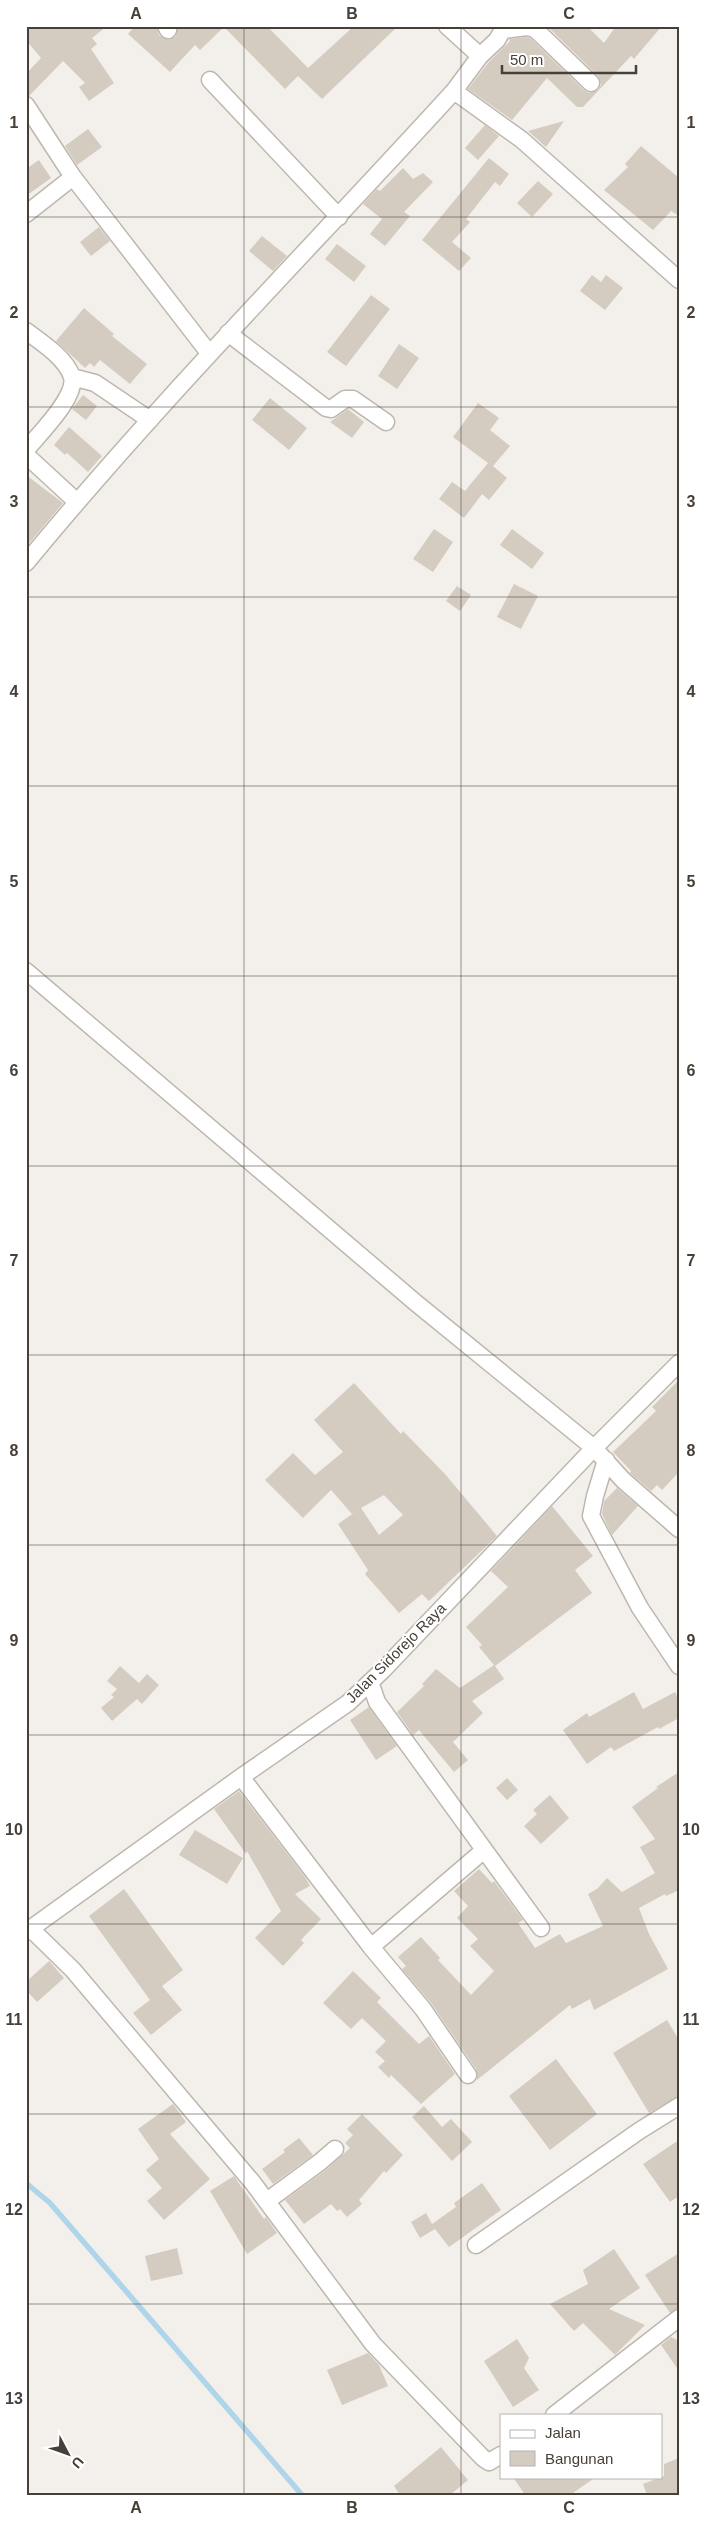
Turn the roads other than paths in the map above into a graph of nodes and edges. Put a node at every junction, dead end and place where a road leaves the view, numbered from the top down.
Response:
1 (447, 26) edge
2 (504, 28) edge
3 (480, 56) junction
4 (210, 80) dead end
5 (591, 83) dead end
6 (454, 92) junction
7 (26, 104) edge
8 (73, 177) junction
9 (26, 214) edge
10 (339, 217) junction
11 (679, 280) edge
12 (26, 330) edge
13 (228, 334) junction
14 (210, 353) junction
15 (72, 377) junction
16 (150, 420) junction
17 (386, 422) dead end
18 (28, 445) edge
19 (77, 502) junction
20 (26, 564) edge
21 (26, 971) edge
22 (679, 1363) edge
23 (594, 1448) junction
24 (606, 1460) junction
25 (679, 1529) edge
26 (679, 1666) edge
27 (370, 1682) junction
28 (241, 1777) junction
29 (484, 1851) junction
30 (541, 1928) dead end
31 (28, 1931) edge
32 (372, 1947) junction
33 (468, 2075) dead end
34 (679, 2106) edge
35 (335, 2149) dead end
36 (267, 2201) junction
37 (476, 2245) dead end
38 (679, 2318) edge
39 (555, 2414) edge
40 (500, 2456) edge

1 - 3 street
2 - 3 street
2 - 5 street
3 - 6 street
4 - 10 street
6 - 10 street
6 - 11 street
7 - 8 street
8 - 9 street
8 - 14 street
10 - 13 street
12 - 15 street
13 - 14 street
13 - 17 street
14 - 16 street
15 - 16 street
15 - 18 street
16 - 19 street
18 - 19 street
19 - 20 street
21 - 23 street
22 - 23 street, Jalan Sidorejo Raya
23 - 24 street
23 - 27 street, Jalan Sidorejo Raya
24 - 25 street
24 - 26 street
27 - 28 street, Jalan Sidorejo Raya
27 - 29 street
28 - 31 street, Jalan Sidorejo Raya
28 - 32 street
29 - 30 street
29 - 32 street
31 - 36 street
32 - 33 street
34 - 37 street
35 - 36 street
36 - 40 street
38 - 39 street

